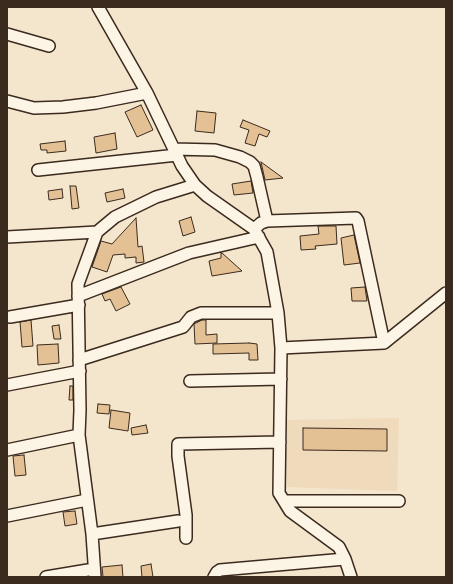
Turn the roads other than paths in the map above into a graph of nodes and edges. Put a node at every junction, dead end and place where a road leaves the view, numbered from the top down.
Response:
1 (98, 7) edge
2 (7, 34) edge
3 (49, 46) dead end
4 (147, 93) junction
5 (7, 101) edge
6 (176, 152) junction
7 (38, 170) dead end
8 (195, 185) junction
9 (267, 221) junction
10 (97, 232) junction
11 (257, 233) junction
12 (7, 237) edge
13 (446, 294) edge
14 (79, 301) junction
15 (278, 313) junction
16 (10, 317) dead end
17 (384, 343) junction
18 (281, 348) junction
19 (79, 360) junction
20 (80, 371) junction
21 (281, 379) junction
22 (190, 381) dead end
23 (7, 385) edge
24 (79, 435) junction
25 (280, 442) junction
26 (7, 450) edge
27 (87, 500) junction
28 (284, 501) junction
29 (399, 501) dead end
30 (7, 516) edge
31 (178, 521) dead end
32 (92, 534) junction
33 (186, 538) dead end
34 (345, 559) junction
35 (95, 573) edge
36 (46, 577) edge
37 (214, 577) edge
38 (351, 577) edge

1 - 4 street
2 - 3 street
4 - 5 street
4 - 6 street
6 - 7 street
6 - 8 street
6 - 9 street
8 - 10 street
8 - 11 street
9 - 11 street
9 - 17 street
10 - 12 street
10 - 14 street
11 - 14 street
11 - 15 street
13 - 17 street
14 - 16 street
14 - 19 street
15 - 18 street
15 - 19 street
17 - 18 street
18 - 21 street
19 - 20 street
20 - 23 street
20 - 24 street
21 - 22 street
21 - 25 street
24 - 26 street
24 - 27 street
25 - 28 street
25 - 33 street
27 - 30 street
27 - 32 street
28 - 29 street
28 - 34 street
31 - 32 street
32 - 35 street
34 - 37 street
34 - 38 street
35 - 36 street

